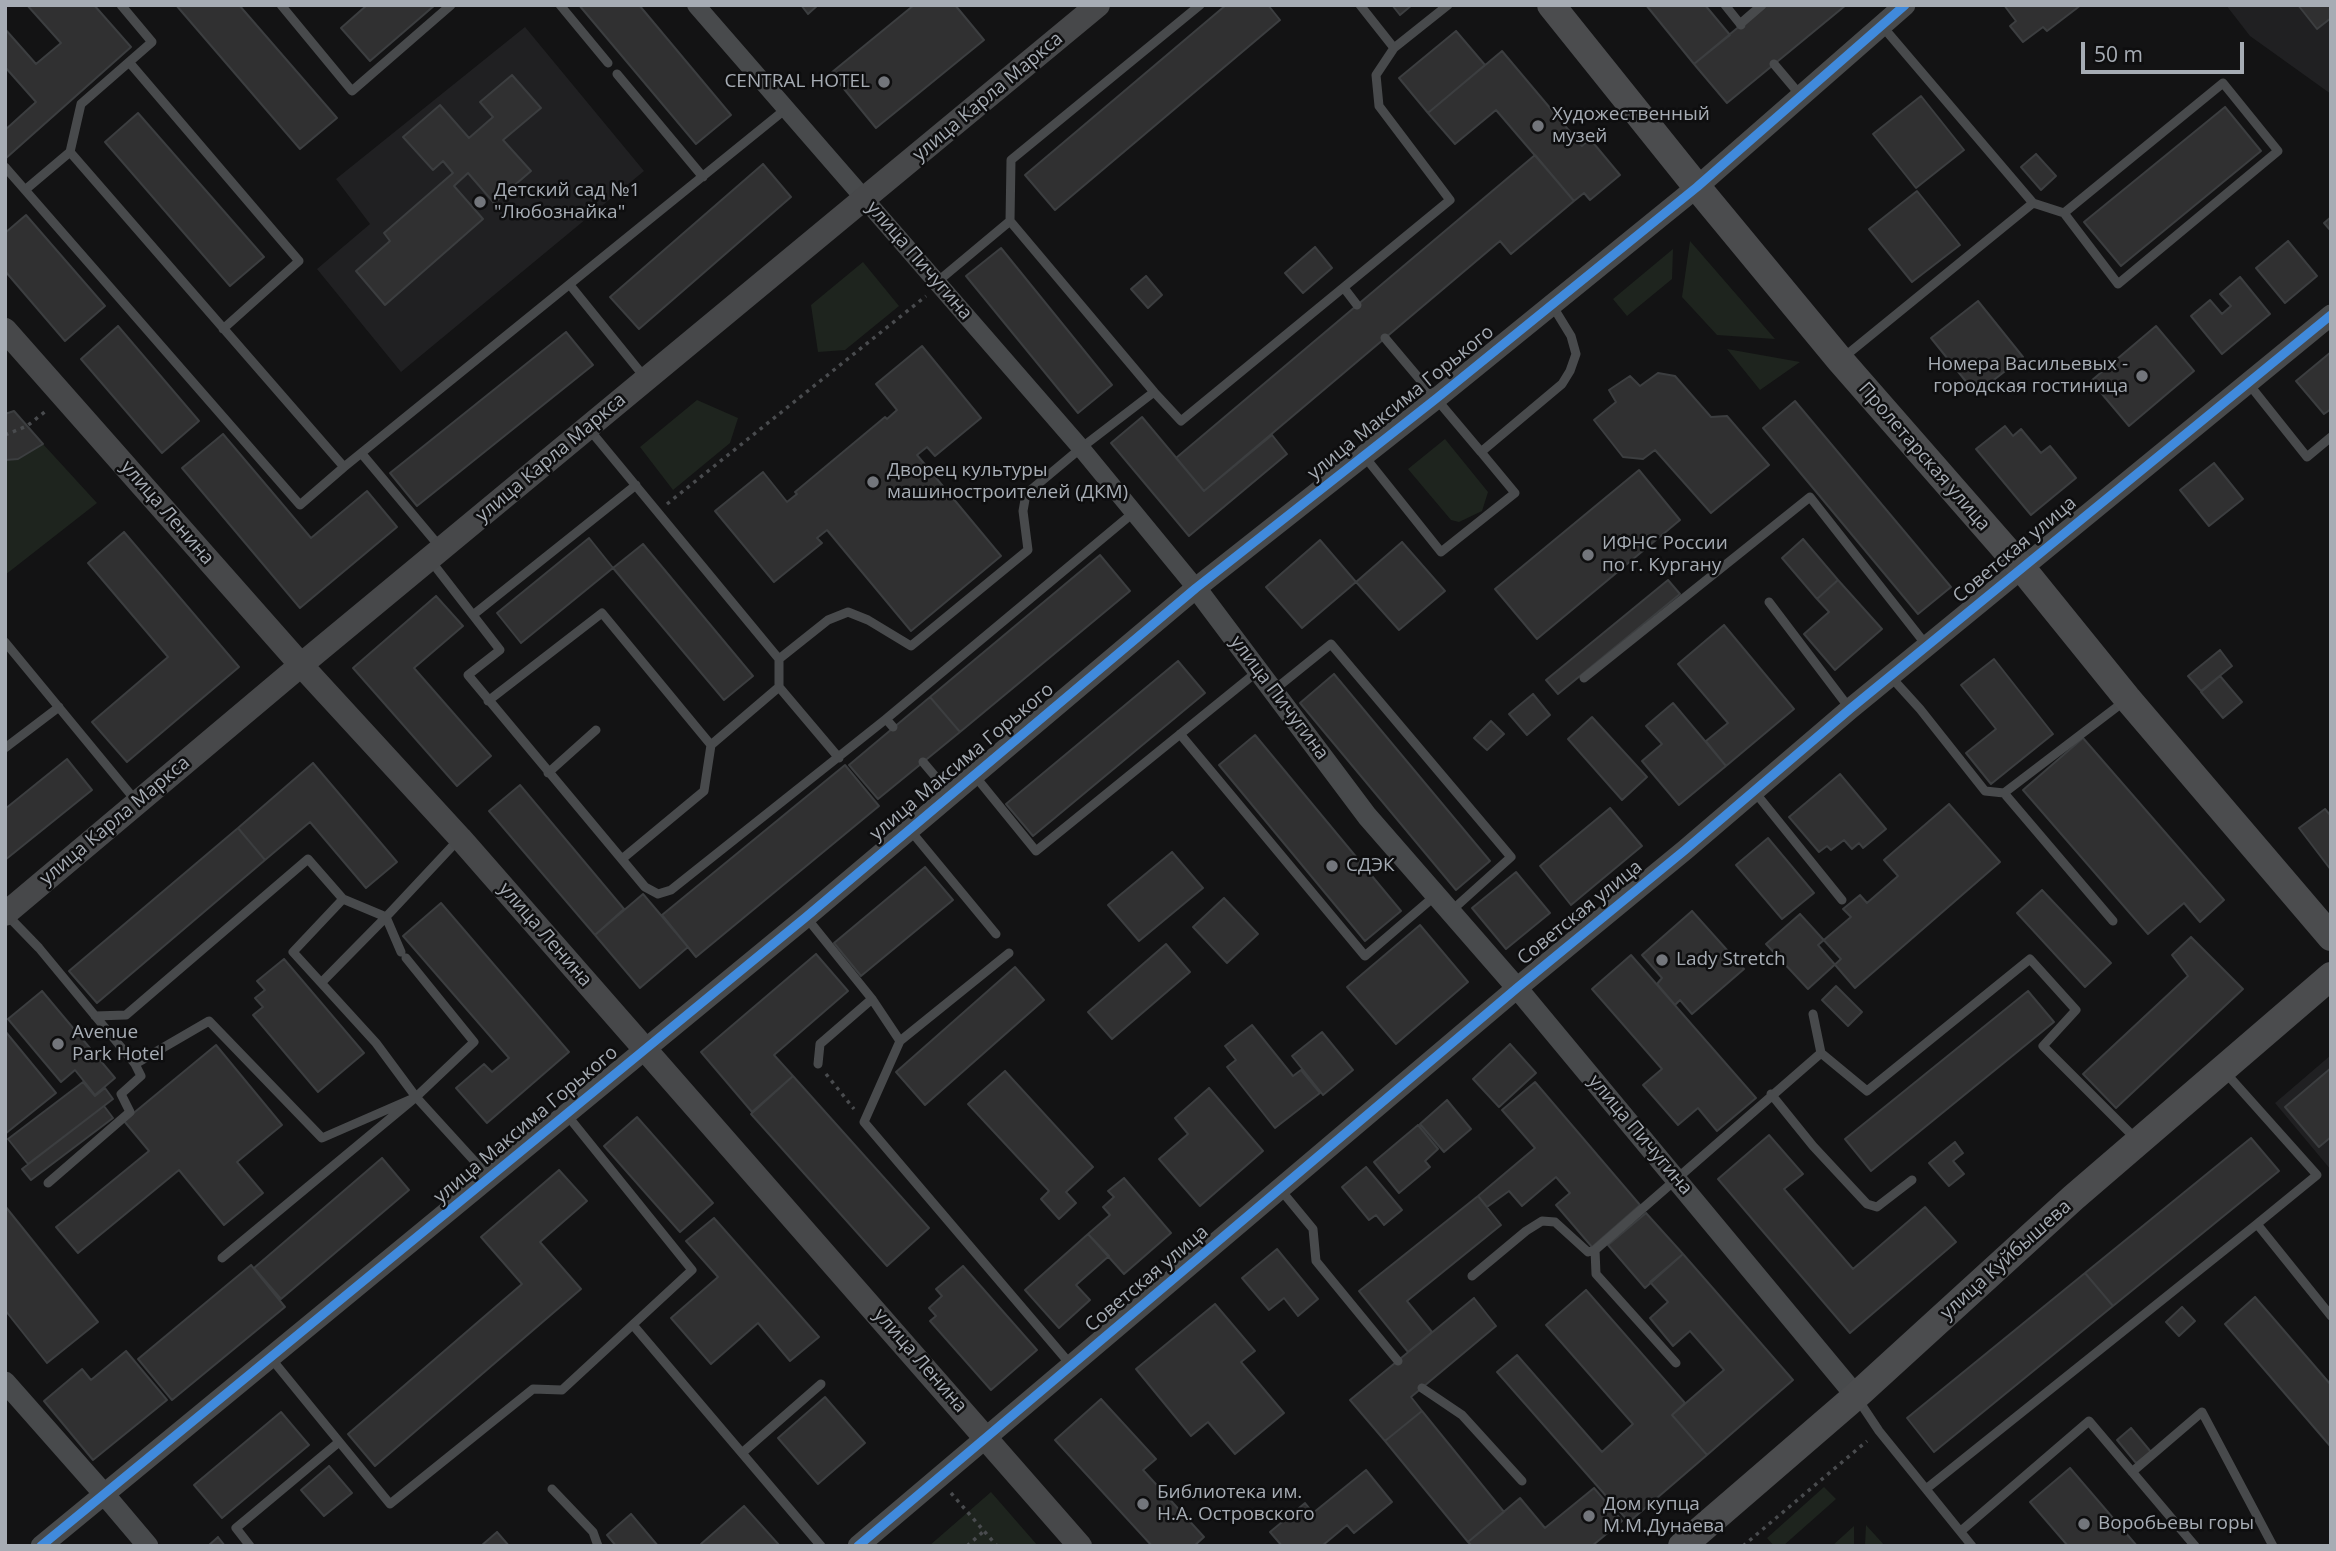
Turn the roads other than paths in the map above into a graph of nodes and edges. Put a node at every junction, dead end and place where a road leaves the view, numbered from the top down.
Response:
1 (121, 5) edge
2 (451, 5) edge
3 (560, 5) edge
4 (696, 5) edge
5 (1098, 5) edge
6 (1200, 5) edge
7 (1360, 5) edge
8 (1448, 5) edge
9 (1550, 5) edge
10 (1725, 5) edge
11 (1762, 5) edge
12 (1905, 5) edge
13 (283, 6) edge
14 (1882, 26) junction
15 (1394, 48) junction
16 (129, 62) junction
17 (608, 63) dead end
18 (1774, 64) dead end
19 (617, 74) dead end
20 (1801, 96) junction
21 (787, 108) junction
22 (70, 152) junction
23 (5, 167) edge
24 (703, 177) junction
25 (1697, 187) junction
26 (25, 190) junction
27 (865, 198) junction
28 (2033, 203) junction
29 (2064, 212) junction
30 (1010, 220) junction
31 (938, 283) junction
32 (570, 285) junction
33 (1344, 288) junction
34 (1357, 305) dead end
35 (1552, 305) junction
36 (2331, 315) edge
37 (223, 329) junction
38 (5, 330) edge
39 (1385, 338) dead end
40 (1840, 360) junction
41 (647, 379) junction
42 (2247, 382) junction
43 (1154, 392) junction
44 (1437, 398) junction
45 (588, 428) junction
46 (2331, 437) edge
47 (1081, 448) junction
48 (1481, 452) junction
49 (362, 454) junction
50 (1364, 456) junction
51 (344, 467) junction
52 (636, 485) junction
53 (1133, 513) junction
54 (435, 554) junction
55 (2021, 567) junction
56 (1196, 589) junction
57 (1769, 601) dead end
58 (473, 615) junction
59 (5, 642) edge
60 (1927, 646) junction
61 (779, 659) junction
62 (301, 665) junction
63 (1258, 671) junction
64 (1891, 677) junction
65 (1584, 678) dead end
66 (779, 687) junction
67 (1273, 691) junction
68 (2127, 698) junction
69 (488, 701) junction
70 (59, 707) junction
71 (1850, 709) junction
72 (886, 719) junction
73 (893, 727) dead end
74 (596, 730) dead end
75 (1180, 734) junction
76 (711, 745) junction
77 (5, 748) edge
78 (839, 758) junction
79 (923, 762) dead end
80 (548, 773) junction
81 (974, 775) junction
82 (1755, 791) junction
83 (2004, 793) junction
84 (950, 794) junction
85 (137, 803) junction
86 (909, 828) junction
87 (460, 838) junction
88 (622, 859) junction
89 (1436, 895) junction
90 (344, 898) junction
91 (1842, 900) dead end
92 (1450, 912) junction
93 (5, 914) edge
94 (386, 917) junction
95 (806, 918) junction
96 (2113, 921) dead end
97 (996, 934) dead end
98 (2331, 937) edge
99 (1009, 953) dead end
100 (2331, 976) edge
101 (321, 982) junction
102 (1517, 988) junction
103 (872, 999) junction
104 (1813, 1014) dead end
105 (95, 1016) junction
106 (900, 1041) junction
107 (645, 1049) junction
108 (1821, 1053) junction
109 (135, 1064) junction
110 (818, 1064) road end
111 (2224, 1070) junction
112 (1771, 1094) junction
113 (416, 1097) junction
114 (567, 1115) junction
115 (2139, 1142) junction
116 (489, 1178) junction
117 (1676, 1180) junction
118 (1912, 1180) dead end
119 (48, 1183) dead end
120 (1280, 1189) junction
121 (2257, 1224) junction
122 (1595, 1250) junction
123 (222, 1258) dead end
124 (1472, 1276) dead end
125 (2331, 1316) edge
126 (633, 1325) junction
127 (270, 1357) junction
128 (1398, 1361) dead end
129 (1676, 1363) dead end
130 (1071, 1366) junction
131 (5, 1382) edge
132 (821, 1384) dead end
133 (1422, 1388) dead end
134 (1856, 1396) junction
135 (986, 1437) junction
136 (339, 1442) junction
137 (742, 1453) junction
138 (2132, 1472) junction
139 (1522, 1481) dead end
140 (552, 1489) dead end
141 (1926, 1489) junction
142 (104, 1493) junction
143 (1961, 1531) junction
144 (41, 1546) edge
145 (148, 1546) edge
146 (250, 1546) edge
147 (598, 1546) edge
148 (821, 1546) edge
149 (858, 1546) edge
150 (1080, 1546) edge
151 (1682, 1546) edge
152 (1972, 1546) edge
153 (2195, 1546) edge
154 (2273, 1546) edge

1 - 16 lane
2 - 13 lane
3 - 17 lane
4 - 21 street, улица Пичугина
5 - 27 main road, улица Карла Маркса
6 - 30 lane
7 - 15 lane
8 - 15 lane
9 - 25 main road, Пролетарская улица
10 - 11 lane
12 - 14 street, улица Максима Горького
14 - 20 street, улица Максима Горького
14 - 28 lane
15 - 33 lane
16 - 22 lane
16 - 37 lane
18 - 20 lane
19 - 24 lane
20 - 25 street, улица Максима Горького
21 - 24 lane
21 - 27 street, улица Пичугина
22 - 26 lane
22 - 37 lane
23 - 26 lane
24 - 32 lane
25 - 35 street, улица Максима Горького
25 - 40 main road, Пролетарская улица
26 - 51 lane
27 - 31 street, улица Пичугина
27 - 41 main road, улица Карла Маркса
28 - 29 lane
28 - 40 lane
29 - 29 lane
30 - 31 lane
30 - 43 lane
31 - 47 street, улица Пичугина
32 - 41 lane
32 - 49 lane
33 - 34 lane
33 - 43 lane
35 - 44 street, улица Максима Горького
35 - 48 lane
36 - 42 street, Советская улица
37 - 51 lane
38 - 62 main road, улица Ленина
39 - 44 lane
40 - 55 main road, Пролетарская улица
41 - 45 main road, улица Карла Маркса
42 - 46 lane
42 - 55 street, Советская улица
43 - 47 lane
44 - 48 lane
44 - 50 street, улица Максима Горького
45 - 52 lane
45 - 54 main road, улица Карла Маркса
47 - 53 street, улица Пичугина
47 - 61 lane
48 - 50 lane
49 - 51 lane
49 - 54 lane
50 - 56 street, улица Максима Горького
52 - 58 lane
52 - 61 lane
53 - 56 street, улица Пичугина
53 - 72 lane
54 - 58 lane
54 - 62 main road, улица Карла Маркса
55 - 60 street, Советская улица
55 - 68 main road, Пролетарская улица
56 - 63 street, улица Пичугина
56 - 81 street, улица Максима Горького
57 - 71 lane
58 - 69 lane
59 - 70 lane
60 - 64 street, Советская улица
60 - 65 lane
61 - 66 lane
62 - 85 main road, улица Карла Маркса
62 - 87 main road, улица Ленина
63 - 67 street, улица Пичугина
63 - 75 lane
64 - 71 street, Советская улица
64 - 83 lane
66 - 76 lane
66 - 78 lane
67 - 89 street, улица Пичугина
67 - 92 lane
68 - 83 lane
68 - 98 main road, Пролетарская улица
69 - 76 lane
69 - 80 lane
70 - 77 lane
70 - 85 lane
71 - 82 street, Советская улица
72 - 73 lane
72 - 78 lane
74 - 80 lane
75 - 81 lane
75 - 89 lane
76 - 88 lane
78 - 88 lane
79 - 84 lane
80 - 88 lane
81 - 84 street, улица Максима Горького
82 - 91 lane
82 - 102 street, Советская улица
83 - 96 lane
84 - 86 street, улица Максима Горького
85 - 93 main road, улица Карла Маркса
86 - 95 street, улица Максима Горького
86 - 97 lane
87 - 94 lane
87 - 107 main road, улица Ленина
89 - 92 street, улица Пичугина
90 - 94 lane
90 - 101 lane
90 - 105 lane
92 - 102 street, улица Пичугина
93 - 105 lane
94 - 101 lane
94 - 113 lane
95 - 103 lane
95 - 107 street, улица Максима Горького
99 - 106 lane
100 - 111 main road, улица Куйбышева
101 - 113 lane
102 - 117 street, улица Пичугина
102 - 120 street, Советская улица
103 - 106 lane
103 - 110 lane
104 - 108 lane
105 - 109 lane
106 - 130 lane
107 - 114 street, улица Максима Горького
107 - 135 main road, улица Ленина
108 - 112 lane
108 - 115 lane
109 - 113 lane
109 - 119 lane
111 - 115 main road, улица Куйбышева
111 - 121 lane
112 - 117 lane
112 - 118 lane
113 - 116 lane
113 - 123 lane
114 - 116 street, улица Максима Горького
114 - 126 lane
115 - 134 main road, улица Куйбышева
116 - 127 street, улица Максима Горького
117 - 122 lane
117 - 134 street, улица Пичугина
120 - 128 lane
120 - 130 street, Советская улица
121 - 125 lane
121 - 141 lane
122 - 124 lane
122 - 129 lane
126 - 136 lane
126 - 137 lane
127 - 136 lane
127 - 142 street, улица Максима Горького
130 - 135 street, Советская улица
131 - 142 street
132 - 137 lane
133 - 139 lane
134 - 141 lane
134 - 151 main road, улица Куйбышева
135 - 149 street, Советская улица
135 - 150 main road, улица Ленина
136 - 146 lane
137 - 148 lane
138 - 143 lane
138 - 153 lane
138 - 154 lane
140 - 147 lane
141 - 143 lane
142 - 144 street, улица Максима Горького
142 - 145 street
143 - 152 lane

